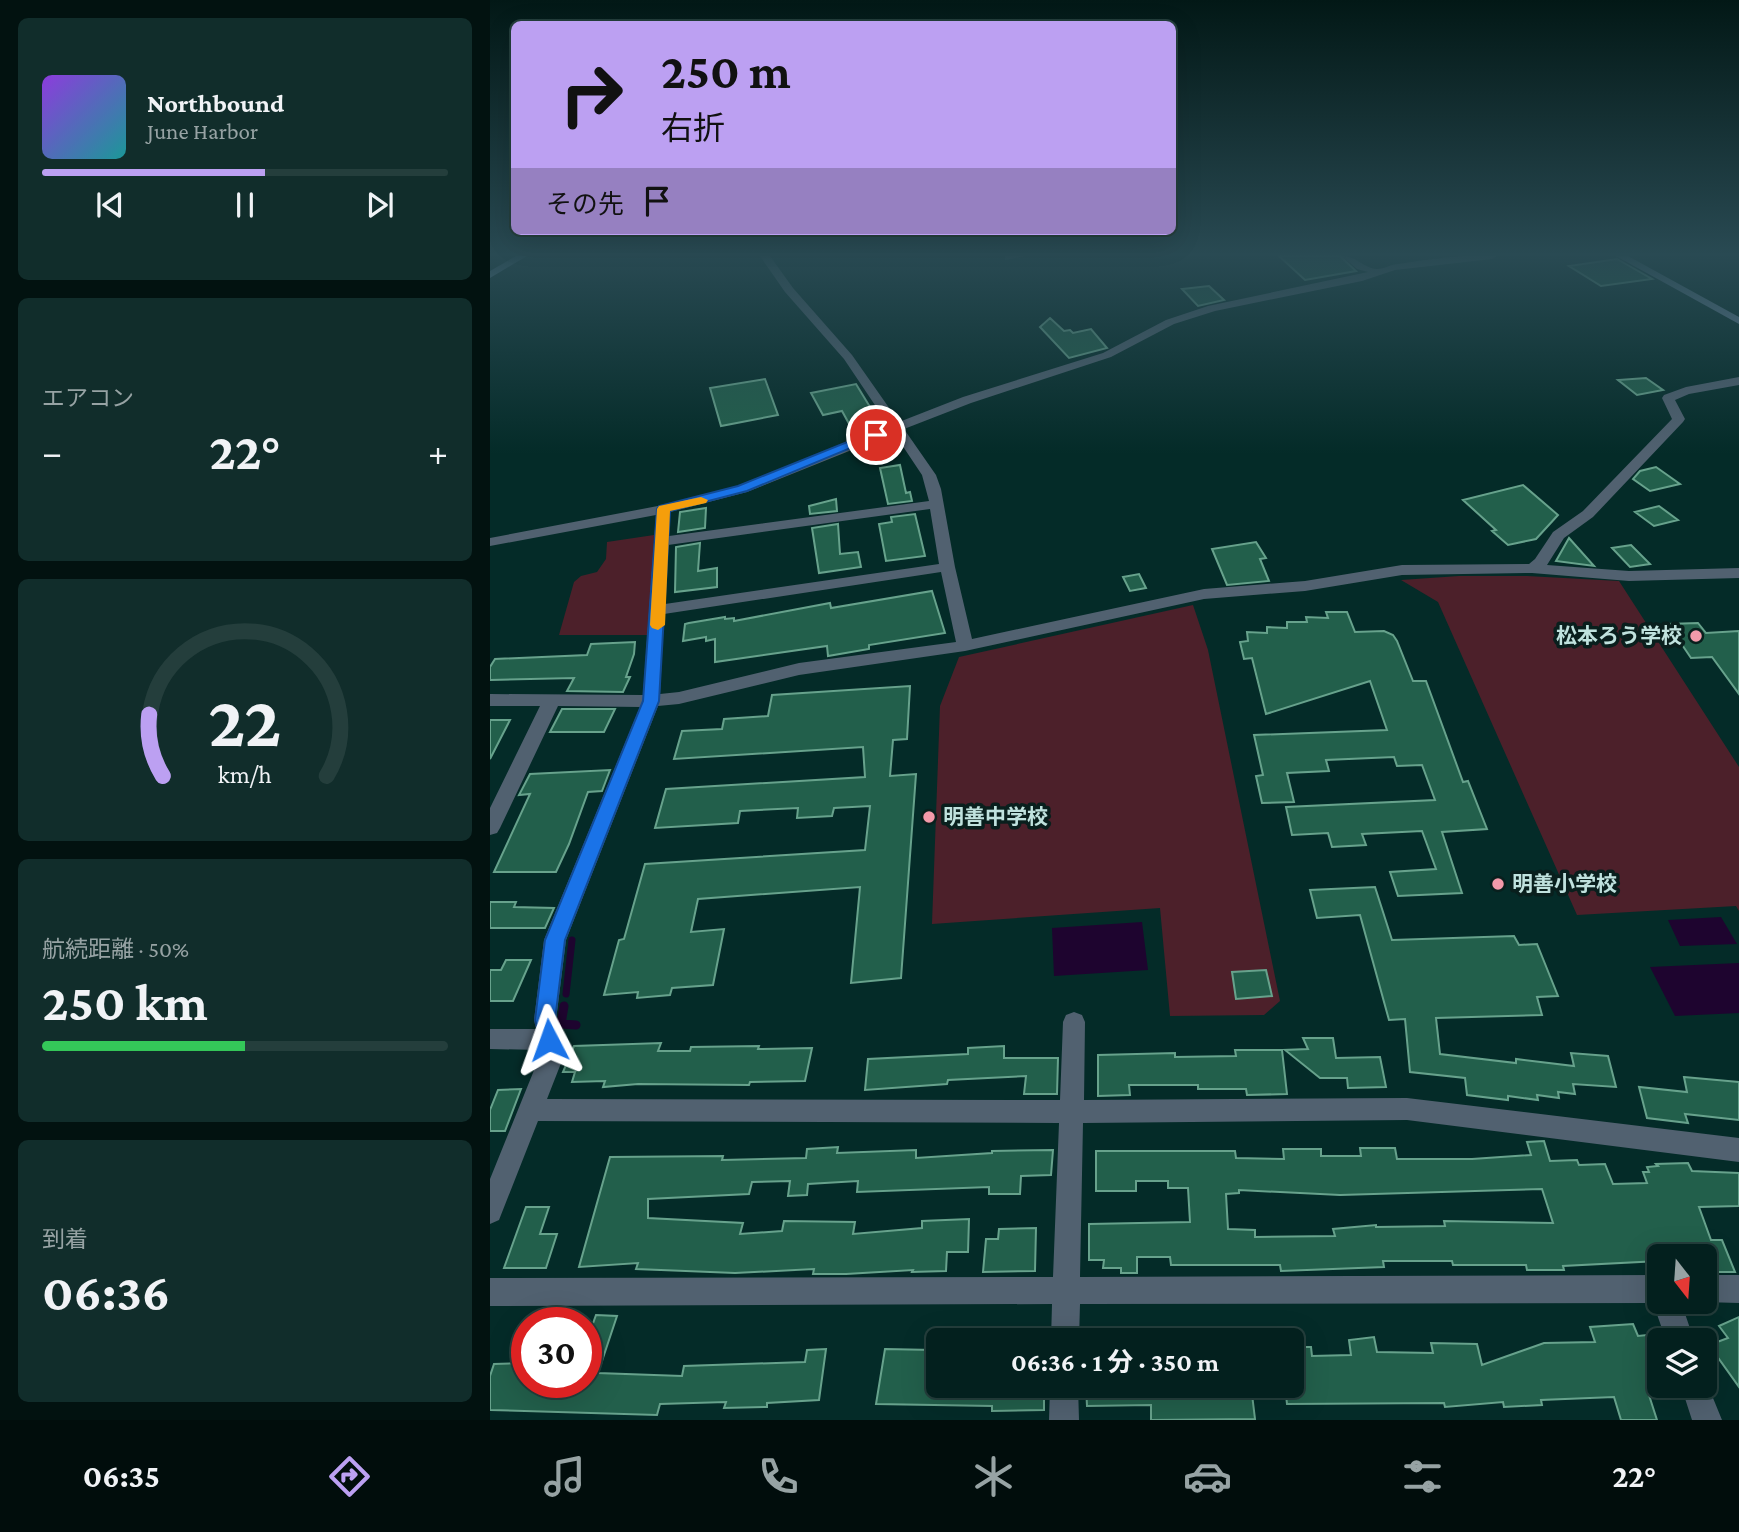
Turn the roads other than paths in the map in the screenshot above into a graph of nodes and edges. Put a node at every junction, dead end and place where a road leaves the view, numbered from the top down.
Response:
1 (817, 322) edge
2 (1174, 322) edge
3 (1739, 381) edge
4 (895, 427) junction
5 (937, 503) junction
6 (663, 509) junction
7 (663, 541) junction
8 (490, 542) edge
9 (947, 567) junction
10 (1532, 568) junction
11 (1739, 573) edge
12 (659, 610) junction
13 (965, 646) junction
14 (490, 700) edge
15 (552, 701) junction
16 (651, 701) junction
17 (490, 828) edge
18 (1074, 1022) dead end
19 (490, 1039) edge
20 (549, 1040) junction
21 (532, 1110) junction
22 (1072, 1112) junction
23 (1739, 1150) edge
24 (490, 1211) edge
25 (1647, 1289) edge
26 (1717, 1289) edge
27 (1739, 1289) edge
28 (490, 1292) edge
29 (1065, 1292) junction
30 (1065, 1328) edge
31 (1065, 1398) edge
32 (1699, 1398) edge
33 (1064, 1420) edge
34 (1707, 1420) edge

1 - 4 street
2 - 4 street
3 - 10 street
4 - 5 street
4 - 6 street
5 - 7 street
5 - 9 street
6 - 7 street
6 - 8 street
7 - 12 street
9 - 12 street
9 - 13 street
10 - 11 street
10 - 13 street
12 - 16 street
13 - 16 street
14 - 15 street
15 - 16 street
15 - 17 street
16 - 20 street
18 - 22 street
19 - 20 street
20 - 21 street
21 - 22 street
21 - 24 street
22 - 23 street
22 - 29 street
25 - 29 street
26 - 27 street
28 - 29 street
29 - 30 street
31 - 33 street
32 - 34 street

